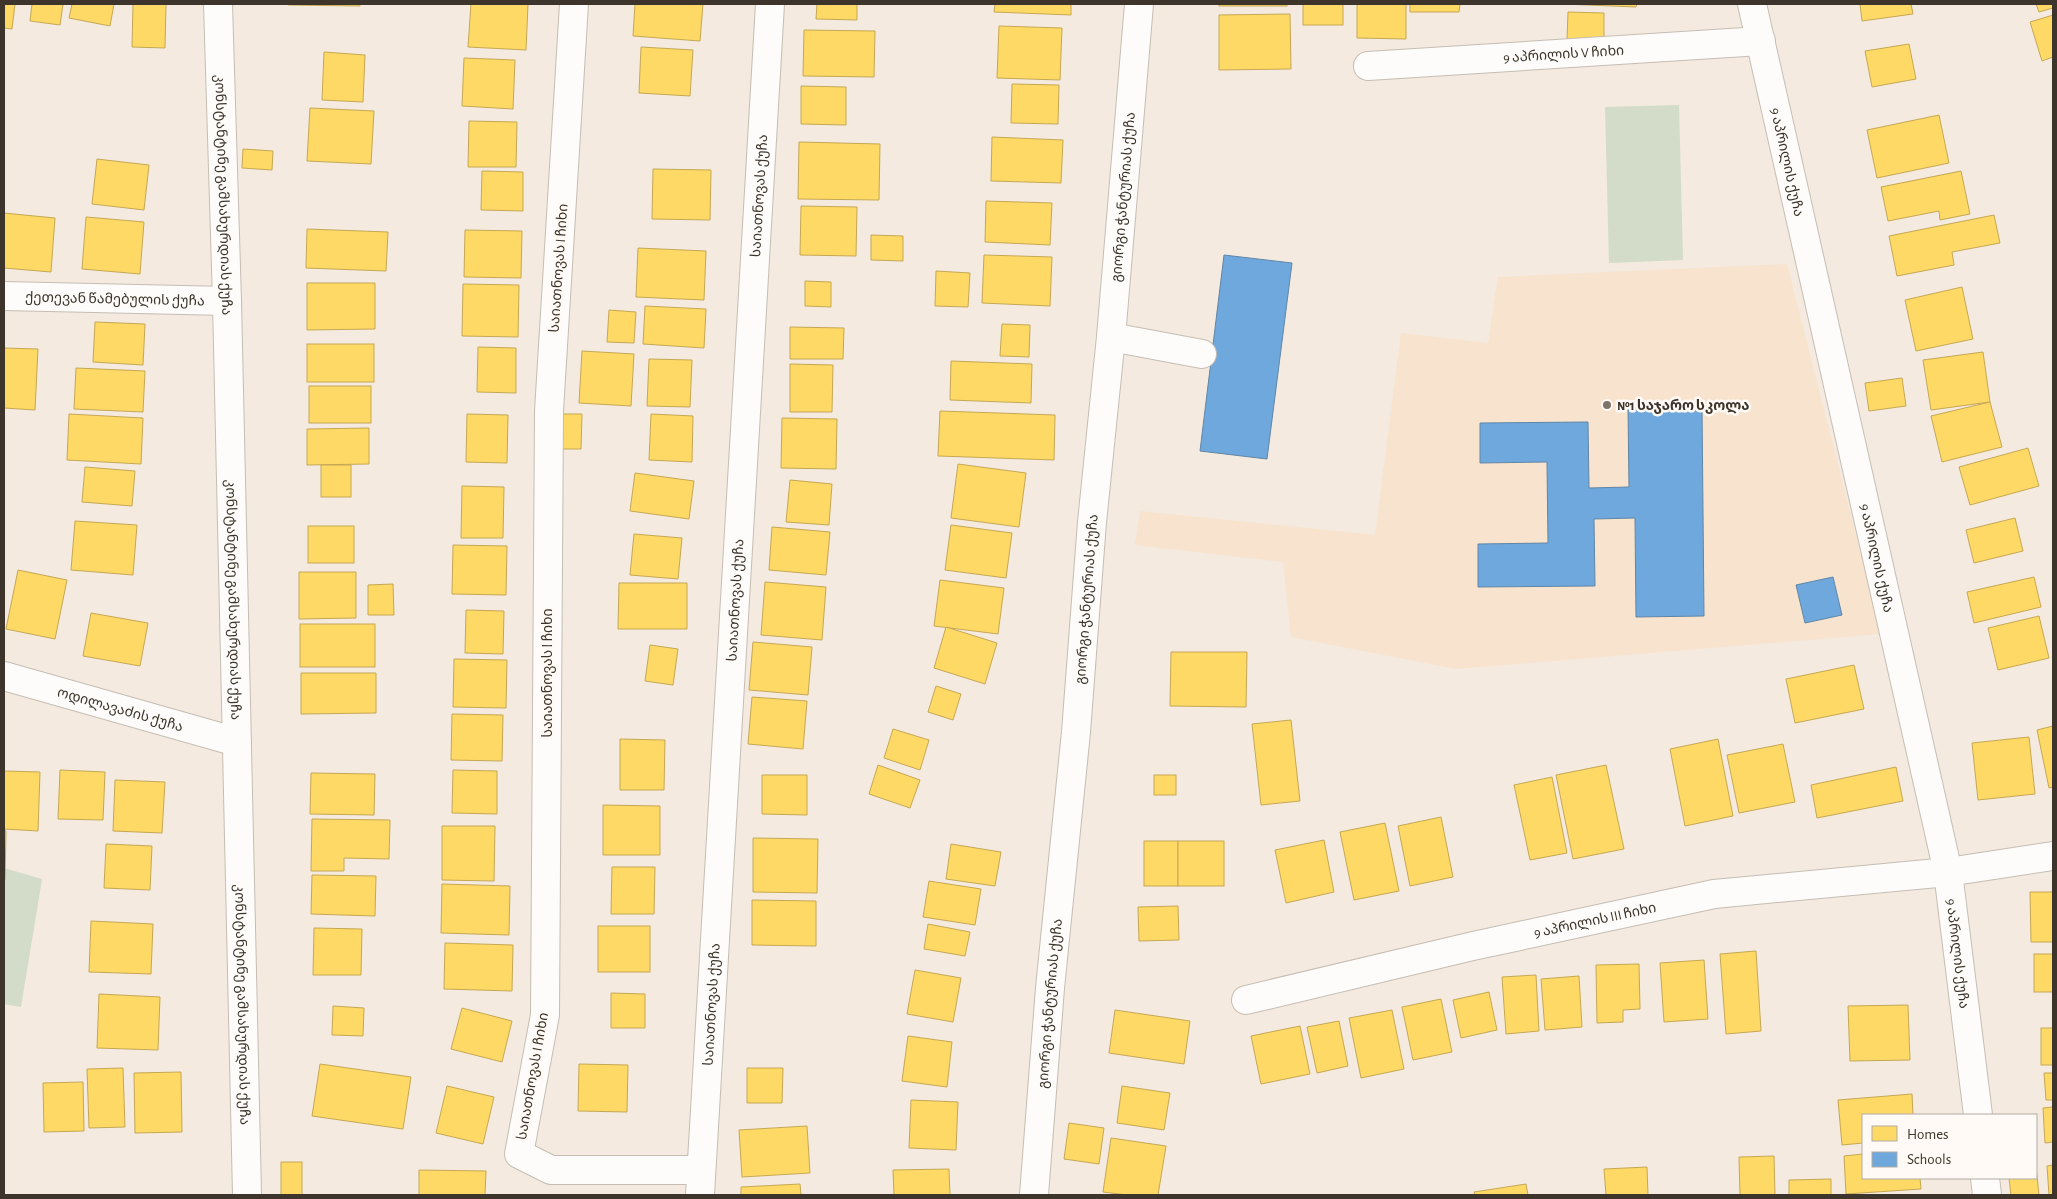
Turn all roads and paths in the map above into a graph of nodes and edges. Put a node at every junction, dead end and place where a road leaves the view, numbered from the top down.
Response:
1 (218, 4) edge
2 (574, 4) edge
3 (770, 4) edge
4 (1139, 4) edge
5 (1752, 4) edge
6 (1761, 41) junction
7 (1368, 66) dead end
8 (4, 296) edge
9 (227, 301) junction
10 (1112, 337) junction
11 (1202, 354) dead end
12 (4, 676) edge
13 (237, 742) junction
14 (2053, 856) edge
15 (1948, 872) junction
16 (1246, 1000) dead end
17 (1978, 1114) edge
18 (1985, 1179) edge
19 (700, 1182) edge
20 (247, 1195) edge
21 (1034, 1195) edge
22 (1987, 1195) edge

1 - 9 street, კონსტანტინე გამსახურდიას ქუჩა
2 - 19 street, საიათნოვას I ჩიხი
3 - 19 street, საიათნოვას ქუჩა
4 - 10 street, გიორგი ჭანტურიას ქუჩა
5 - 6 street, 9 აპრილის ქუჩა
6 - 7 street, 9 აპრილის V ჩიხი
6 - 15 street, 9 აპრილის ქუჩა
8 - 9 street, ქეთევან წამებულის ქუჩა
9 - 13 street, კონსტანტინე გამსახურდიას ქუჩა
10 - 11 street
10 - 21 street, გიორგი ჭანტურიას ქუჩა
12 - 13 street, ოდილავაძის ქუჩა
13 - 20 street, კონსტანტინე გამსახურდიას ქუჩა
14 - 15 street, 9 აპრილის III ჩიხი
15 - 16 street, 9 აპრილის III ჩიხი
15 - 17 street, 9 აპრილის ქუჩა
18 - 22 street

